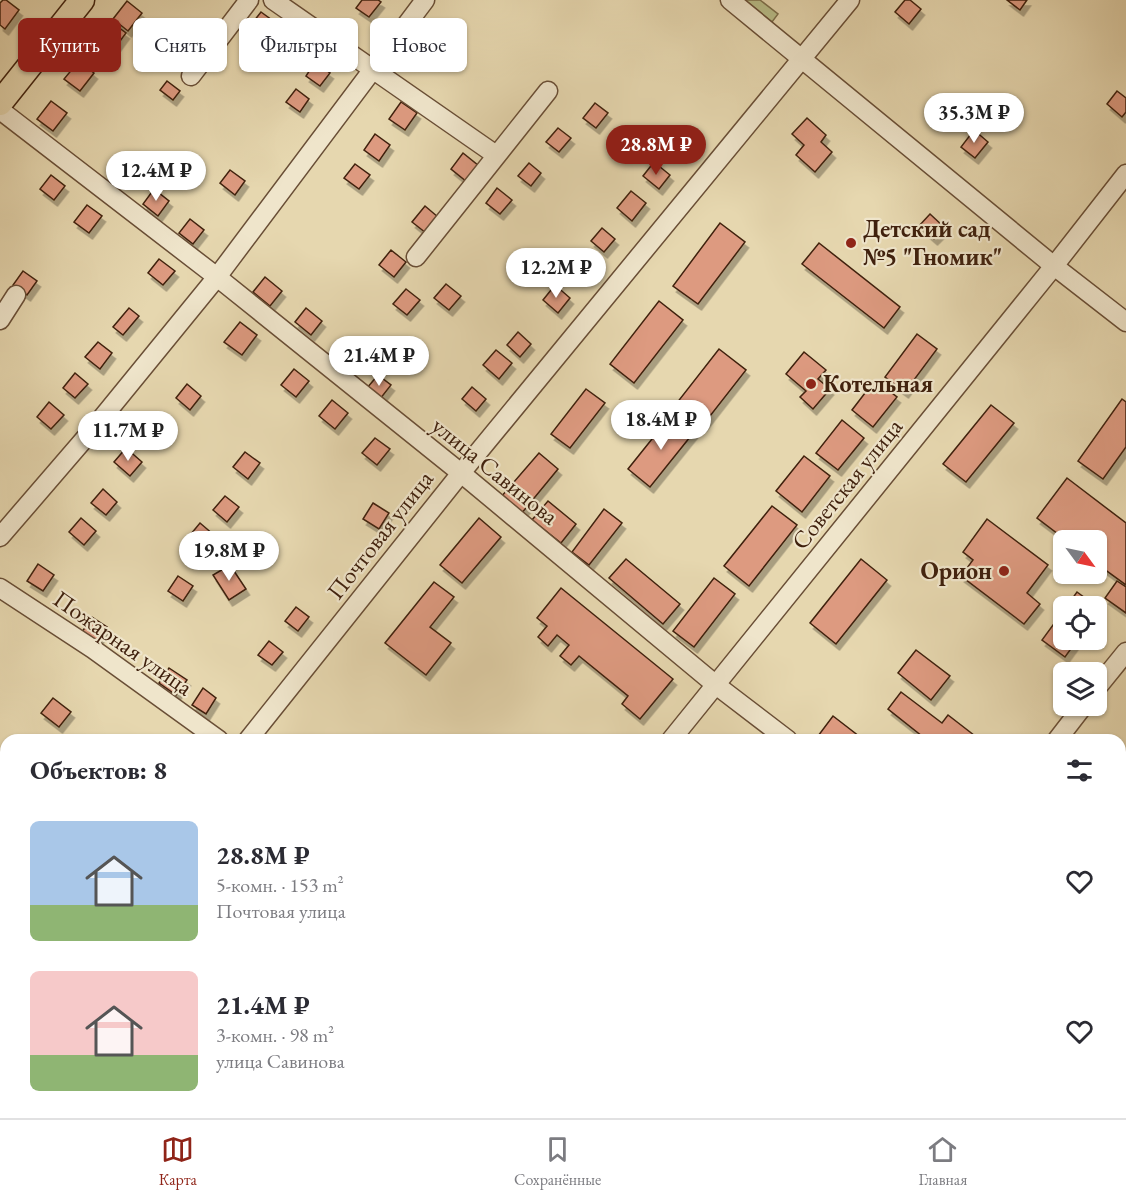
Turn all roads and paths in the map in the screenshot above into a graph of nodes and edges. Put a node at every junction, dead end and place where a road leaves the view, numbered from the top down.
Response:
1 (82, 0) edge
2 (249, 0) edge
3 (273, 0) edge
4 (425, 0) edge
5 (730, 0) edge
6 (850, 0) edge
7 (412, 18) edge
8 (802, 59) junction
9 (370, 68) edge
10 (371, 72) edge
11 (376, 72) edge
12 (191, 75) dead end
13 (548, 92) dead end
14 (0, 103) edge
15 (0, 110) edge
16 (496, 155) junction
17 (1126, 174) edge
18 (416, 257) dead end
19 (1054, 266) junction
20 (217, 277) junction
21 (16, 295) dead end
22 (0, 320) edge
23 (1126, 322) edge
24 (460, 473) junction
25 (0, 537) edge
26 (0, 588) edge
27 (1126, 652) edge
28 (1107, 675) edge
29 (716, 685) junction
30 (1076, 716) edge
31 (211, 734) edge
32 (253, 734) edge
33 (676, 734) edge
34 (780, 734) edge
35 (1062, 734) edge

1 - 14 main road
2 - 12 street
3 - 9 street
4 - 7 street
5 - 8 street
6 - 8 street, Почтовая улица
8 - 19 street
8 - 24 street, Почтовая улица
10 - 20 street
11 - 16 street
13 - 16 street
15 - 20 street, улица Савинова
16 - 18 street
17 - 19 street, Советская улица
19 - 23 street
19 - 29 street, Советская улица
20 - 24 street, улица Савинова
20 - 25 street
21 - 22 street
24 - 29 street, улица Савинова
24 - 32 street, Почтовая улица
26 - 31 street, Пожарная улица
27 - 28 street
29 - 33 street, Советская улица
29 - 34 street, улица Савинова
30 - 35 street

